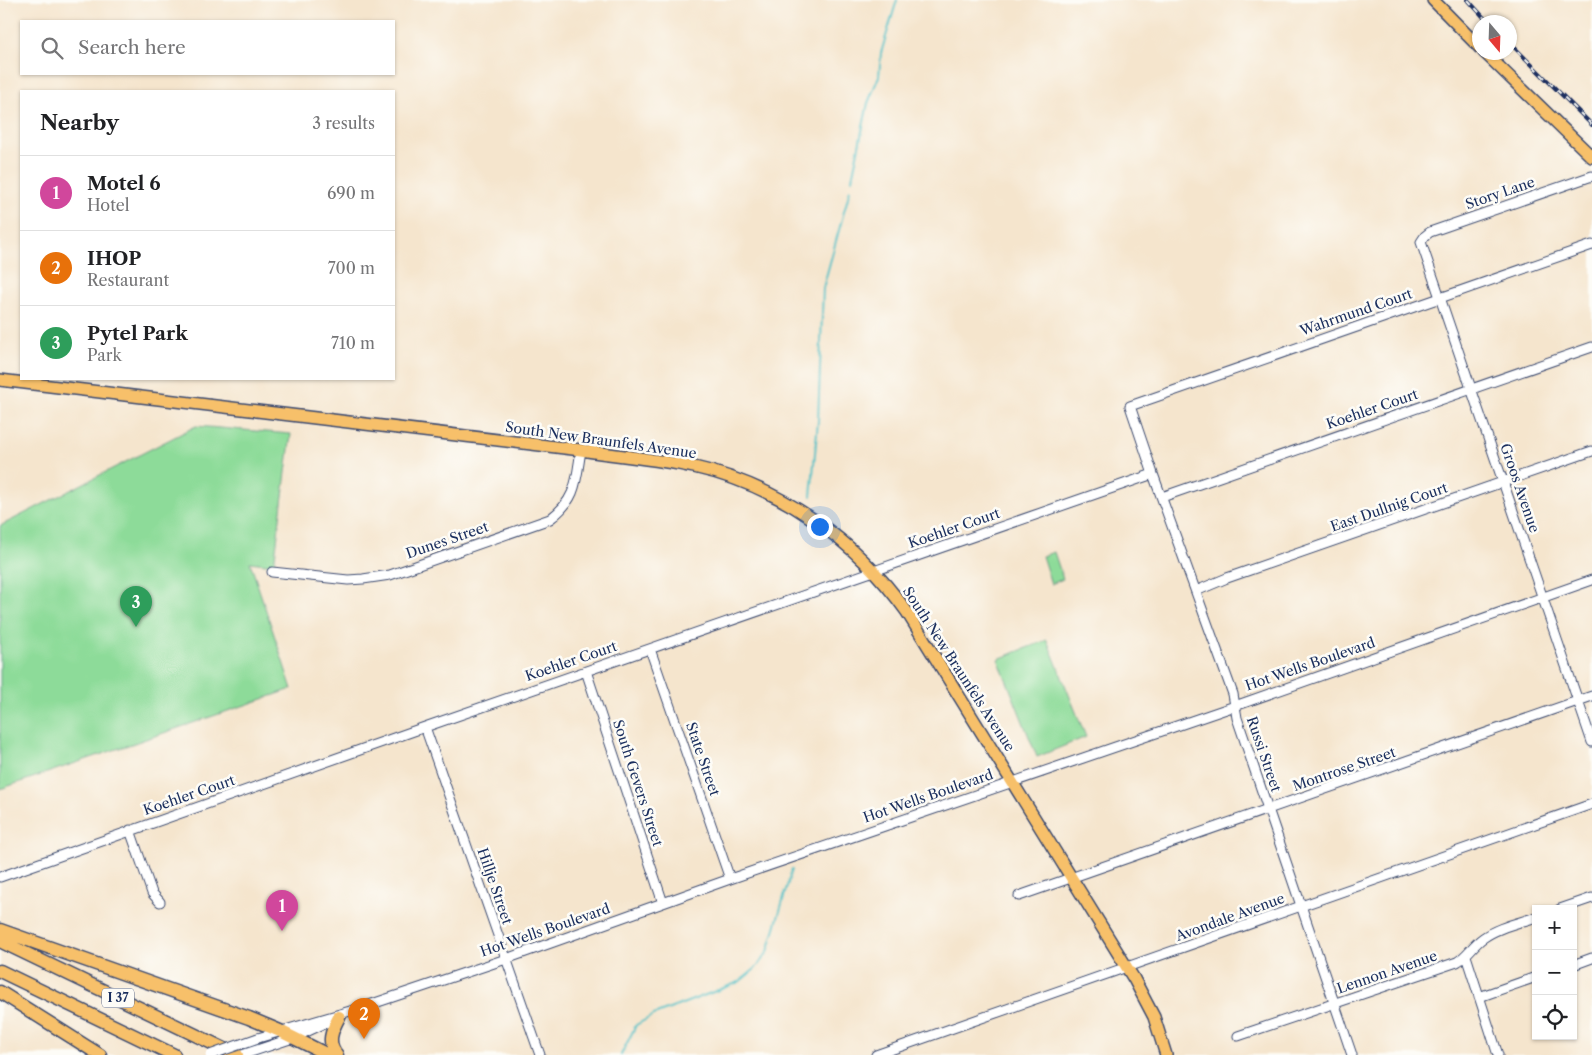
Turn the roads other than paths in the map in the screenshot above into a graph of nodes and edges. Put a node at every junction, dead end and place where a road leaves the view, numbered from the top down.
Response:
1 (1433, 0) edge
2 (1472, 40) edge
3 (1492, 60) edge
4 (1592, 157) edge
5 (1592, 176) edge
6 (1421, 242) joint
7 (1592, 245) edge
8 (1440, 297) junction
9 (1592, 348) edge
10 (0, 380) edge
11 (1472, 389) junction
12 (1130, 406) joint
13 (581, 450) junction
14 (1592, 451) edge
15 (1153, 474) junction
16 (1503, 482) junction
17 (1162, 497) junction
18 (873, 571) junction
19 (272, 572) dead end
20 (1592, 580) edge
21 (1196, 591) junction
22 (1543, 597) junction
23 (650, 649) junction
24 (586, 671) junction
25 (1592, 696) edge
26 (1578, 701) junction
27 (1235, 706) junction
28 (425, 727) junction
29 (1592, 742) edge
30 (1012, 782) junction
31 (1592, 804) edge
32 (1268, 810) junction
33 (130, 830) junction
34 (0, 877) edge
35 (1072, 878) junction
36 (730, 879) junction
37 (1019, 896) dead end
38 (1592, 898) edge
39 (160, 902) dead end
40 (663, 903) junction
41 (1572, 905) edge
42 (1301, 906) junction
43 (1532, 918) edge
44 (0, 930) edge
45 (0, 941) edge
46 (1466, 956) junction
47 (1592, 958) edge
48 (506, 959) junction
49 (1577, 964) edge
50 (1127, 968) junction
51 (0, 971) edge
52 (1532, 979) edge
53 (0, 992) edge
54 (1479, 997) junction
55 (1335, 1004) junction
56 (357, 1009) junction
57 (339, 1017) junction
58 (280, 1031) junction
59 (1238, 1036) dead end
60 (293, 1038) junction
61 (97, 1053) edge
62 (1495, 1054) edge
63 (174, 1055) edge
64 (210, 1055) edge
65 (237, 1055) edge
66 (242, 1055) edge
67 (328, 1055) edge
68 (337, 1055) edge
69 (540, 1055) edge
70 (876, 1055) edge
71 (1166, 1055) edge
72 (1352, 1055) edge

1 - 2 main road
3 - 4 main road
5 - 6 street, Story Lane
6 - 8 street, Groos Avenue
7 - 8 street, Wahrmund Court
8 - 11 street, Groos Avenue
8 - 12 street, Wahrmund Court
9 - 11 street, Koehler Court
10 - 13 main road, South New Braunfels Avenue
11 - 16 street, Groos Avenue
11 - 17 street, Koehler Court
12 - 15 street, Russi Street
13 - 18 main road, South New Braunfels Avenue
13 - 19 street, Dunes Street
14 - 16 street, East Dullnig Court
15 - 17 street, Russi Street
15 - 18 street, Koehler Court
16 - 21 street, East Dullnig Court
16 - 22 street, Groos Avenue
17 - 21 street, Russi Street
18 - 23 street, Koehler Court
18 - 30 main road, South New Braunfels Avenue
20 - 22 street, Hot Wells Boulevard
21 - 27 street, Russi Street
22 - 26 street, Groos Avenue
22 - 27 street, Hot Wells Boulevard
23 - 24 street, Koehler Court
23 - 36 street, State Street
24 - 28 street, Koehler Court
24 - 40 street, South Gevers Street
25 - 26 street, Montrose Street
26 - 29 street, Groos Avenue
26 - 32 street, Montrose Street
27 - 30 street, Hot Wells Boulevard
27 - 32 street, Russi Street
28 - 33 street, Koehler Court
28 - 48 street, Hillje Street
30 - 35 main road, South New Braunfels Avenue
30 - 36 street, Hot Wells Boulevard
31 - 42 street, Avondale Avenue
32 - 35 street, Montrose Street
32 - 42 street, Russi Street
33 - 34 street, Koehler Court
33 - 39 street
35 - 37 street, Montrose Street
35 - 50 main road, South New Braunfels Avenue
36 - 40 street, Hot Wells Boulevard
38 - 41 street
40 - 48 street, Hot Wells Boulevard
42 - 50 street, Avondale Avenue
42 - 55 street, Russi Street
43 - 46 street, Lennon Avenue
44 - 58 highway
45 - 65 highway, I 37
46 - 54 street
46 - 55 street, Lennon Avenue
47 - 49 street
48 - 56 street, Hot Wells Boulevard
48 - 69 street, Hillje Street
50 - 70 street, Avondale Avenue
50 - 71 main road, South New Braunfels Avenue
51 - 63 highway, I 37
52 - 54 street
53 - 61 highway
54 - 62 street
55 - 59 street, Lennon Avenue
55 - 72 street, Russi Street
56 - 57 street, Hot Wells Boulevard
56 - 58 street, Hot Wells Boulevard
57 - 60 street, Hot Wells Boulevard
57 - 68 highway
58 - 60 highway
58 - 64 street, Hot Wells Boulevard, bridge
60 - 66 street, Hot Wells Boulevard
60 - 67 highway

